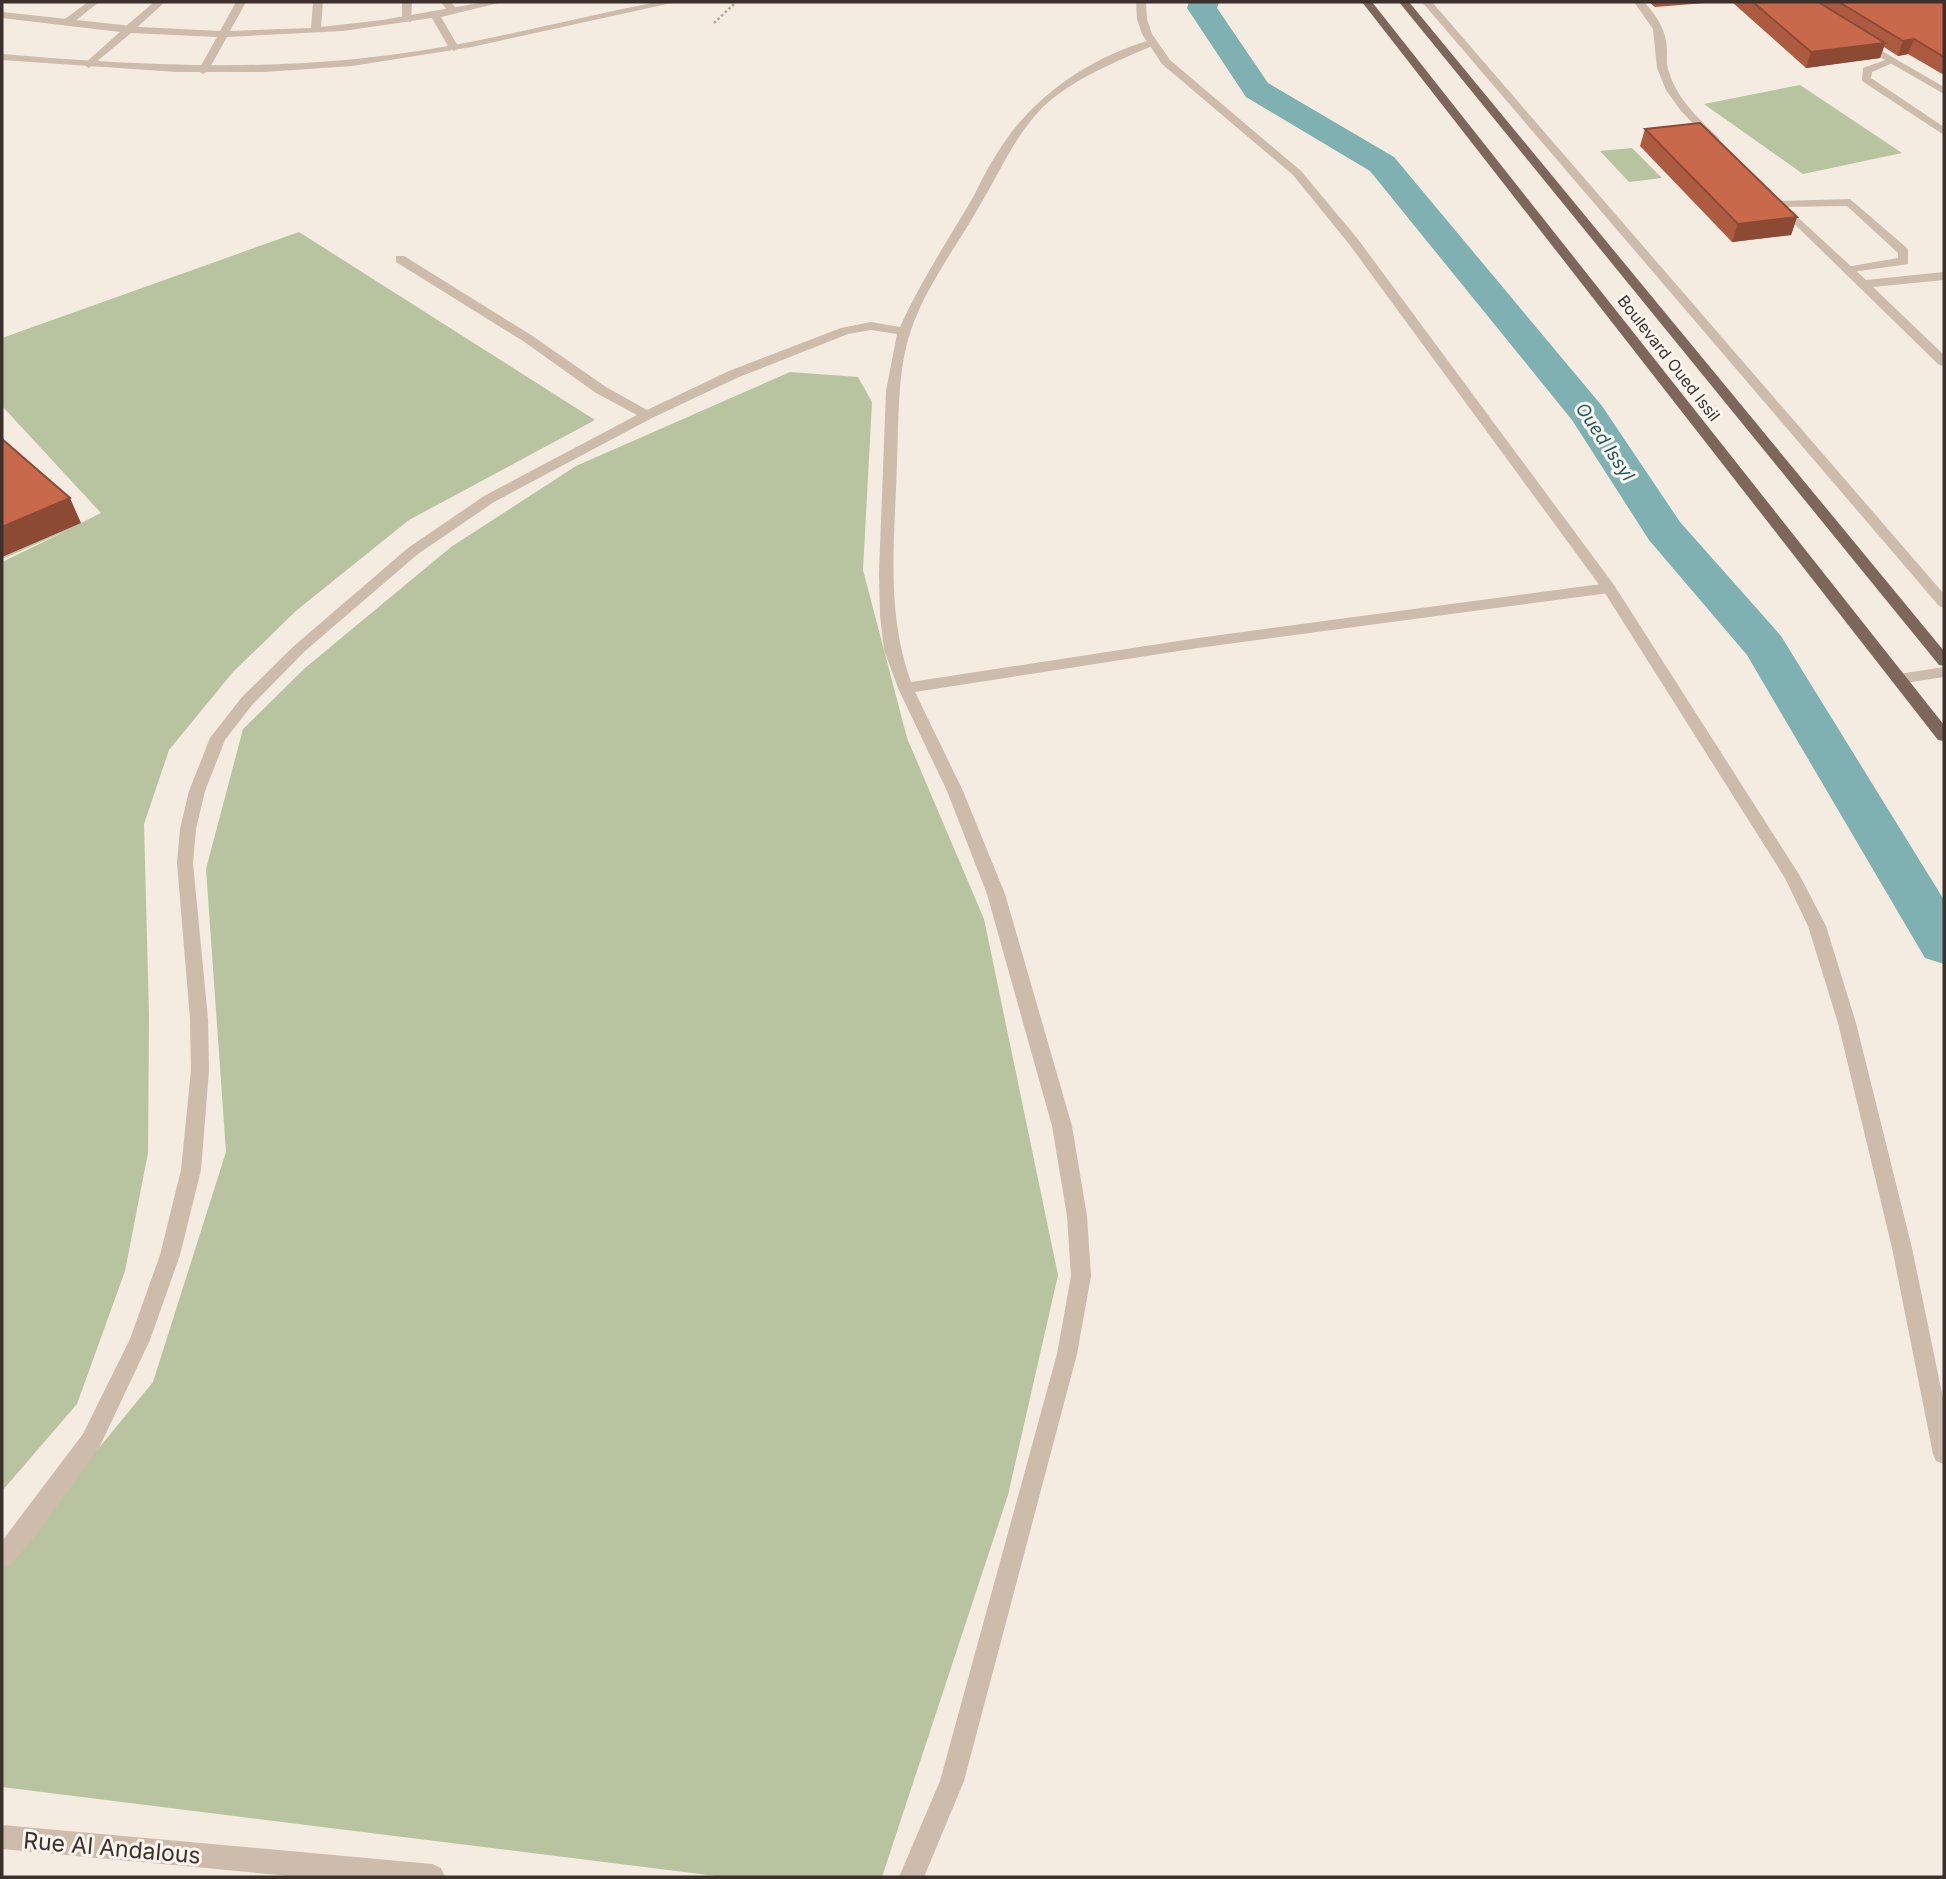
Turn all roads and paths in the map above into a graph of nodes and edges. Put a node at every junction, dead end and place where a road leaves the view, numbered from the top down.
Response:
1 (94, 2) edge
2 (160, 2) edge
3 (241, 2) edge
4 (318, 2) edge
5 (407, 2) edge
6 (446, 2) edge
7 (498, 2) edge
8 (671, 2) edge
9 (736, 2) edge
10 (1141, 2) edge
11 (1367, 2) edge
12 (1404, 2) edge
13 (1427, 2) edge
14 (1639, 2) edge
15 (454, 12) junction
16 (2, 15) edge
17 (435, 15) junction
18 (407, 20) junction
19 (66, 23) junction
20 (714, 23) dead end
21 (129, 29) junction
22 (316, 30) junction
23 (223, 34) junction
24 (1849, 34) edge
25 (1150, 43) junction
26 (454, 48) junction
27 (2, 57) edge
28 (1892, 61) junction
29 (89, 65) junction
30 (203, 71) junction
31 (1944, 91) edge
32 (1944, 132) edge
33 (1720, 146) edge
34 (1769, 194) edge
35 (1779, 204) junction
36 (400, 259) dead end
37 (1850, 271) junction
38 (1944, 275) edge
39 (1866, 284) junction
40 (904, 331) junction
41 (1944, 362) edge
42 (647, 415) junction
43 (1609, 588) junction
44 (1944, 603) edge
45 (1944, 661) edge
46 (1944, 673) edge
47 (1899, 679) junction
48 (906, 688) junction
49 (1944, 736) edge
50 (1944, 1454) edge
51 (2, 1557) edge
52 (2, 1837) edge
53 (432, 1877) edge
54 (912, 1877) edge

1 - 19 street
2 - 21 street
3 - 23 street
4 - 22 street
5 - 18 street
6 - 15 street
7 - 15 street
8 - 26 street
9 - 20 path
10 - 25 street
11 - 47 main road, Boulevard Oued Issil
12 - 45 main road, Boulevard Oued Issil
13 - 44 street
14 - 33 street
15 - 17 street
16 - 19 street
17 - 18 street
17 - 26 street
18 - 22 street
19 - 21 street
21 - 23 street
21 - 29 street
22 - 23 street
23 - 30 street
24 - 28 street
25 - 40 street
25 - 43 street
26 - 30 street
27 - 29 street
28 - 31 street
28 - 32 street
29 - 30 street
34 - 35 street
35 - 37 street
35 - 37 street
36 - 42 street
37 - 39 street
38 - 39 street
39 - 41 street
40 - 42 street
40 - 48 street
42 - 51 street
43 - 48 street
43 - 50 street
46 - 47 street
47 - 49 main road, Boulevard Oued Issil
48 - 54 street
52 - 53 street, Rue Al Andalous

